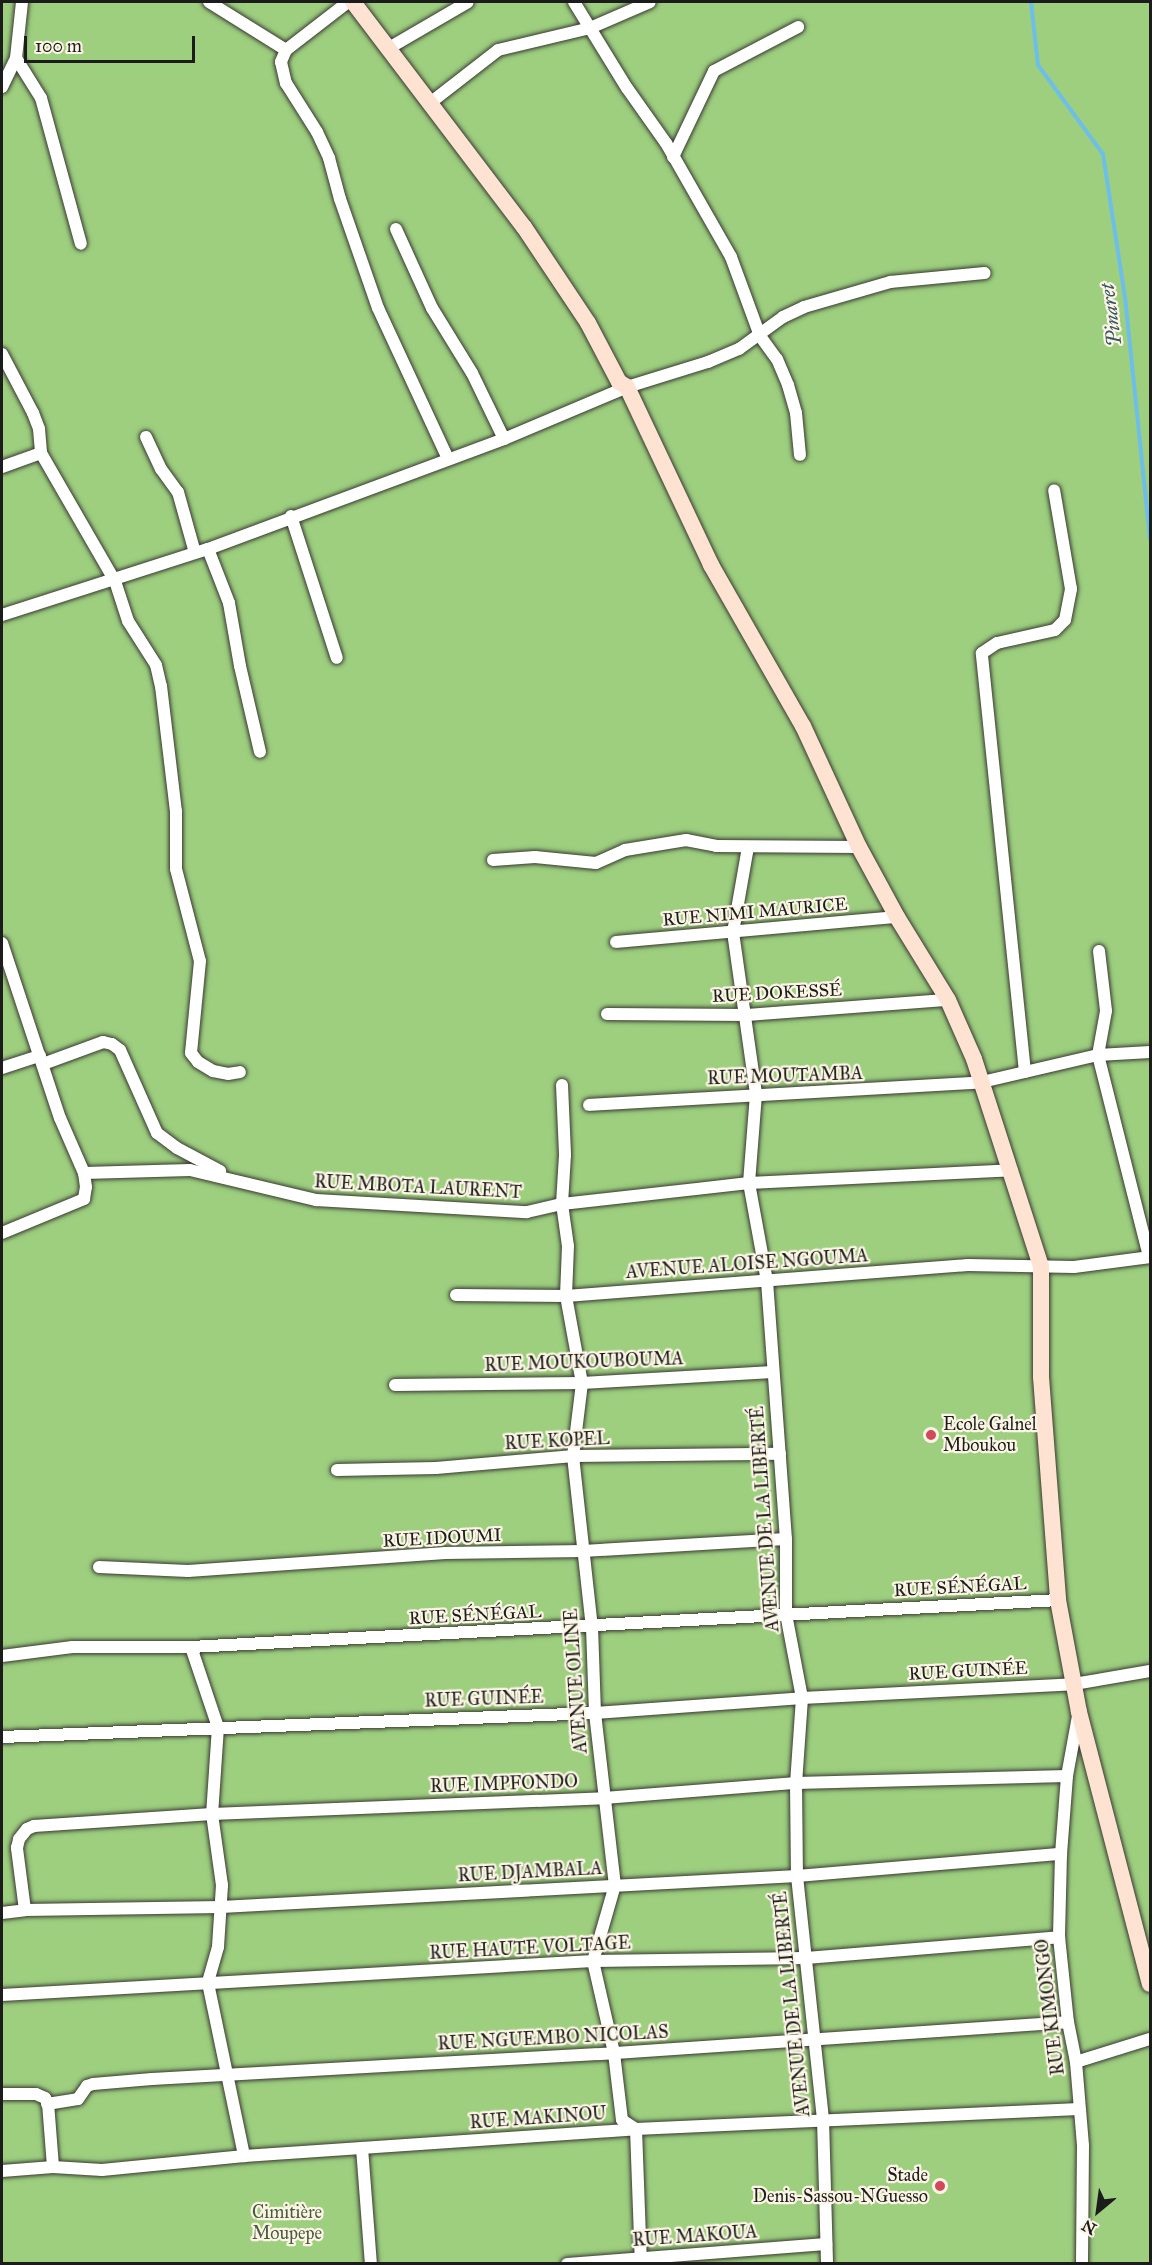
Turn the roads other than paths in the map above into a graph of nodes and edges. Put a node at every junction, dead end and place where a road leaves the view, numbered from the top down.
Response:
1 (21, 2) edge
2 (209, 2) edge
3 (348, 2) edge
4 (353, 2) edge
5 (468, 2) edge
6 (574, 2) edge
7 (650, 2) edge
8 (798, 27) dead end
9 (590, 28) junction
10 (389, 48) junction
11 (286, 50) junction
12 (16, 58) junction
13 (2, 87) edge
14 (430, 103) junction
15 (673, 157) junction
16 (396, 229) dead end
17 (81, 244) dead end
18 (985, 273) dead end
19 (760, 336) junction
20 (2, 354) edge
21 (627, 387) junction
22 (146, 437) dead end
23 (504, 439) junction
24 (41, 453) junction
25 (800, 455) dead end
26 (448, 459) junction
27 (2, 467) edge
28 (1054, 490) dead end
29 (291, 516) junction
30 (208, 549) junction
31 (195, 553) junction
32 (115, 581) junction
33 (2, 615) edge
34 (337, 658) dead end
35 (260, 752) dead end
36 (748, 847) junction
37 (859, 847) junction
38 (492, 860) dead end
39 (897, 917) junction
40 (733, 932) junction
41 (616, 942) dead end
42 (2, 943) edge
43 (1099, 951) dead end
44 (948, 1000) junction
45 (607, 1014) dead end
46 (747, 1015) junction
47 (1150, 1052) edge
48 (1098, 1055) junction
49 (41, 1060) junction
50 (2, 1068) edge
51 (240, 1072) dead end
52 (1025, 1072) junction
53 (982, 1082) junction
54 (562, 1085) dead end
55 (756, 1094) junction
56 (589, 1106) dead end
57 (1012, 1170) junction
58 (84, 1173) junction
59 (232, 1178) junction
60 (749, 1183) junction
61 (562, 1204) junction
62 (2, 1233) edge
63 (1150, 1257) edge
64 (1041, 1267) junction
65 (767, 1281) junction
66 (456, 1295) dead end
67 (566, 1296) junction
68 (773, 1372) junction
69 (582, 1383) junction
70 (395, 1385) dead end
71 (780, 1454) junction
72 (573, 1456) junction
73 (337, 1470) dead end
74 (786, 1539) junction
75 (583, 1551) junction
76 (99, 1568) dead end
77 (1058, 1600) junction
78 (786, 1614) junction
79 (592, 1627) junction
80 (191, 1647) junction
81 (2, 1656) edge
82 (1150, 1671) edge
83 (1074, 1684) junction
84 (802, 1698) junction
85 (1079, 1712) junction
86 (594, 1713) junction
87 (218, 1727) junction
88 (2, 1737) edge
89 (1067, 1776) junction
90 (796, 1783) junction
91 (604, 1798) junction
92 (212, 1814) junction
93 (1061, 1854) junction
94 (797, 1876) junction
95 (615, 1885) junction
96 (220, 1907) junction
97 (25, 1910) junction
98 (2, 1913) edge
99 (1059, 1937) junction
100 (806, 1958) junction
101 (593, 1961) junction
102 (208, 1983) junction
103 (1150, 1984) edge
104 (2, 1995) edge
105 (1068, 2022) junction
106 (1150, 2039) edge
107 (814, 2040) junction
108 (614, 2053) junction
109 (1076, 2062) junction
110 (228, 2074) junction
111 (2, 2094) edge
112 (44, 2100) junction
113 (1079, 2109) junction
114 (823, 2119) junction
115 (636, 2129) junction
116 (362, 2148) junction
117 (244, 2156) junction
118 (53, 2167) junction
119 (2, 2171) edge
120 (826, 2244) junction
121 (640, 2261) edge
122 (371, 2264) edge
123 (567, 2264) edge
124 (827, 2264) edge
125 (1082, 2264) edge

1 - 12 street
2 - 11 street
3 - 11 street
4 - 10 main road
5 - 10 street
6 - 9 street
7 - 9 street
8 - 15 street
9 - 14 street
9 - 15 street
10 - 14 main road
11 - 26 street
12 - 13 street
12 - 17 street
14 - 21 main road
15 - 19 street
16 - 23 street
18 - 19 street
19 - 21 street
19 - 25 street
20 - 24 street
21 - 23 street
21 - 37 main road
22 - 31 street
23 - 26 street
24 - 27 street
24 - 32 street
26 - 29 street
28 - 52 street
29 - 30 street
29 - 34 street
30 - 31 street
30 - 35 street
31 - 32 street
32 - 33 street
32 - 51 street
36 - 37 street
36 - 38 street
36 - 40 street, AVENUE DE LA LIBERTÉ
37 - 39 main road
39 - 40 street, RUE NIMI MAURICE
39 - 44 main road
40 - 41 street, RUE NIMI MAURICE
40 - 46 street, AVENUE DE LA LIBERTÉ
42 - 49 street
43 - 48 street
44 - 46 street, RUE DOKESSÉ
44 - 53 main road
45 - 46 street, RUE DOKESSÉ
46 - 55 street, AVENUE DE LA LIBERTÉ
47 - 48 street, RUE MOUTAMBA
48 - 52 street, RUE MOUTAMBA
48 - 63 street
49 - 50 street
49 - 58 street
49 - 59 street
52 - 53 street, RUE MOUTAMBA
53 - 55 street, RUE MOUTAMBA
53 - 57 main road
54 - 61 street, AVENUE OLINE
55 - 56 street, RUE MOUTAMBA
55 - 60 street, AVENUE DE LA LIBERTÉ
57 - 60 street, RUE MBOTA LAURENT
57 - 64 main road
58 - 59 street, RUE MBOTA LAURENT
58 - 62 street
59 - 61 street, RUE MBOTA LAURENT
60 - 61 street, RUE MBOTA LAURENT
60 - 65 street, AVENUE DE LA LIBERTÉ
61 - 67 street, AVENUE OLINE
63 - 64 street, AVENUE ALOISE NGOUMA
64 - 65 street, AVENUE ALOISE NGOUMA
64 - 77 main road
65 - 67 street, AVENUE ALOISE NGOUMA
65 - 68 street, AVENUE DE LA LIBERTÉ
66 - 67 street, AVENUE ALOISE NGOUMA
67 - 69 street, AVENUE OLINE
68 - 69 street, RUE MOUKOUBOUMA
68 - 71 street, AVENUE DE LA LIBERTÉ
69 - 70 street, RUE MOUKOUBOUMA
69 - 72 street, AVENUE OLINE
71 - 72 street, RUE KOPEL
71 - 74 street, AVENUE DE LA LIBERTÉ
72 - 73 street, RUE KOPEL
72 - 75 street, AVENUE OLINE
74 - 75 street, RUE IDOUMI
74 - 78 street, AVENUE DE LA LIBERTÉ
75 - 76 street, RUE IDOUMI
75 - 79 street, AVENUE OLINE
77 - 78 street, RUE SÉNÉGAL
77 - 83 main road
78 - 79 street, RUE SÉNÉGAL
78 - 84 street, AVENUE DE LA LIBERTÉ
79 - 80 street, RUE SÉNÉGAL
79 - 86 street, AVENUE OLINE
80 - 81 street, RUE SÉNÉGAL
80 - 87 street
82 - 83 street, RUE GUINÉE
83 - 84 street, RUE GUINÉE
83 - 85 main road
84 - 86 street, RUE GUINÉE
84 - 90 street, AVENUE DE LA LIBERTÉ
85 - 89 street, RUE KIMONGO
85 - 103 main road
86 - 87 street, RUE GUINÉE
86 - 91 street, AVENUE OLINE
87 - 88 street, RUE GUINÉE
87 - 92 street
89 - 90 street, RUE IMPFONDO
89 - 93 street, RUE KIMONGO
90 - 91 street, RUE IMPFONDO
90 - 94 street, AVENUE DE LA LIBERTÉ
91 - 92 street, RUE IMPFONDO
91 - 95 street, AVENUE OLINE
92 - 96 street
92 - 97 street, RUE IMPFONDO
93 - 94 street, RUE DJAMBALA
93 - 99 street, RUE KIMONGO
94 - 95 street, RUE DJAMBALA
94 - 100 street, AVENUE DE LA LIBERTÉ
95 - 96 street, RUE DJAMBALA
95 - 101 street, AVENUE OLINE
96 - 97 street, RUE DJAMBALA
96 - 102 street
97 - 98 street, RUE DJAMBALA
99 - 100 street, RUE HAUTE VOLTAGE
99 - 105 street, RUE KIMONGO
100 - 101 street, RUE HAUTE VOLTAGE
100 - 107 street, AVENUE DE LA LIBERTÉ
101 - 102 street, RUE HAUTE VOLTAGE
101 - 108 street, AVENUE OLINE
102 - 104 street, RUE HAUTE VOLTAGE
102 - 110 street
105 - 107 street, RUE NGUEMBO NICOLAS
105 - 109 street, RUE KIMONGO
106 - 109 street
107 - 108 street, RUE NGUEMBO NICOLAS
107 - 114 street, AVENUE DE LA LIBERTÉ
108 - 110 street, RUE NGUEMBO NICOLAS
108 - 115 street, AVENUE OLINE
109 - 113 street, RUE KIMONGO
110 - 112 street, RUE NGUEMBO NICOLAS
110 - 117 street
111 - 112 street, RUE NGUEMBO NICOLAS
112 - 118 street
113 - 114 street, RUE MAKINOU
113 - 125 street, RUE KIMONGO
114 - 115 street, RUE MAKINOU
114 - 120 street, AVENUE DE LA LIBERTÉ
115 - 116 street, RUE MAKINOU
115 - 121 street
116 - 117 street, RUE MAKINOU
116 - 122 street
117 - 118 street, RUE MAKINOU
118 - 119 street, RUE MAKINOU
120 - 121 street, RUE MAKOUA
120 - 124 street, AVENUE DE LA LIBERTÉ
121 - 123 street, RUE MAKOUA

